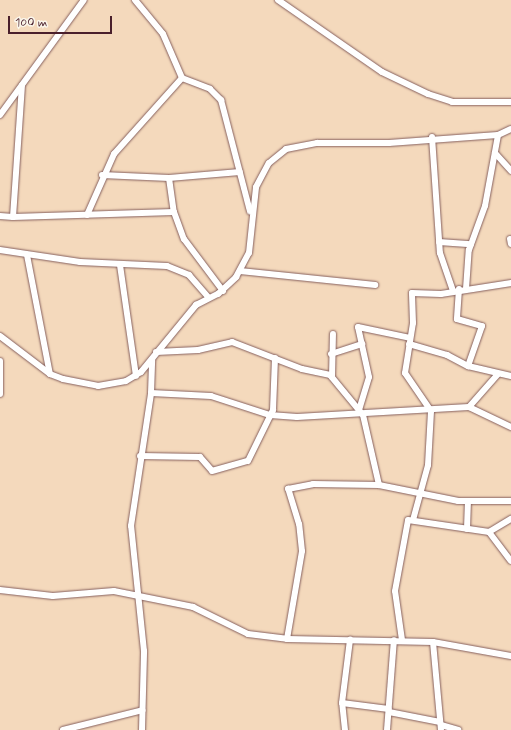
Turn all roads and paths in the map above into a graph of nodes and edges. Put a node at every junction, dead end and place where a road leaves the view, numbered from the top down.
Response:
1 (84, 0) edge
2 (134, 0) edge
3 (278, 0) edge
4 (182, 78) junction
5 (22, 85) junction
6 (511, 102) edge
7 (0, 115) edge
8 (511, 129) edge
9 (498, 135) junction
10 (432, 137) junction
11 (495, 153) junction
12 (511, 171) edge
13 (240, 172) junction
14 (102, 175) junction
15 (168, 178) junction
16 (174, 212) junction
17 (251, 214) junction
18 (88, 215) junction
19 (0, 216) edge
20 (13, 218) junction
21 (439, 242) junction
22 (471, 244) junction
23 (0, 250) edge
24 (27, 255) junction
25 (120, 265) junction
26 (240, 271) junction
27 (511, 282) edge
28 (375, 285) dead end
29 (466, 289) junction
30 (456, 290) junction
31 (223, 291) junction
32 (209, 298) junction
33 (333, 334) dead end
34 (0, 336) edge
35 (409, 341) junction
36 (362, 344) junction
37 (156, 352) junction
38 (331, 354) junction
39 (275, 358) junction
40 (152, 359) junction
41 (0, 361) edge
42 (468, 366) junction
43 (50, 374) junction
44 (498, 374) junction
45 (136, 376) junction
46 (511, 376) edge
47 (332, 377) junction
48 (151, 393) junction
49 (0, 394) edge
50 (469, 407) junction
51 (431, 411) junction
52 (361, 412) junction
53 (270, 415) junction
54 (511, 426) edge
55 (140, 456) junction
56 (379, 485) junction
57 (421, 492) junction
58 (468, 501) junction
59 (511, 501) edge
60 (511, 519) edge
61 (413, 520) junction
62 (467, 528) junction
63 (489, 532) junction
64 (511, 561) edge
65 (0, 590) edge
66 (140, 595) junction
67 (287, 639) junction
68 (350, 640) junction
69 (394, 640) junction
70 (402, 640) junction
71 (433, 642) junction
72 (511, 656) edge
73 (342, 703) junction
74 (143, 710) junction
75 (389, 710) junction
76 (440, 726) edge
77 (63, 730) edge
78 (142, 730) edge
79 (346, 730) edge
80 (387, 730) edge
81 (458, 730) edge

1 - 5 street
2 - 4 street
3 - 6 street
4 - 13 street
4 - 14 street
5 - 7 street
5 - 20 street
8 - 9 street
9 - 10 street
9 - 11 street
10 - 17 street
10 - 21 street
11 - 12 street
11 - 22 street
13 - 15 street
13 - 17 street
14 - 15 street
14 - 18 street
15 - 16 street
16 - 18 street
16 - 31 street
17 - 26 street
18 - 20 street
19 - 20 street
21 - 22 street
21 - 30 street
22 - 29 street
23 - 24 street
24 - 25 street
24 - 43 street
25 - 32 street
25 - 45 street
26 - 28 street
26 - 31 street
27 - 29 street
29 - 30 street
30 - 35 street
30 - 42 street
31 - 32 street
32 - 37 street
33 - 38 street
34 - 43 street
35 - 36 street
35 - 42 street
35 - 51 street
36 - 38 street
36 - 52 street
37 - 39 street
37 - 40 street
38 - 47 street
39 - 47 street
39 - 53 street
40 - 45 street
40 - 48 street
41 - 49 street
42 - 44 street
43 - 45 street
44 - 46 street
44 - 50 street
47 - 52 street
48 - 53 street
48 - 55 street
50 - 51 street
50 - 54 street
51 - 52 street
51 - 57 street
52 - 53 street
52 - 56 street
53 - 55 street
55 - 66 street
56 - 57 street
56 - 67 street
57 - 58 street
57 - 61 street
58 - 59 street
58 - 62 street
60 - 63 street
61 - 62 street
61 - 70 street
62 - 63 street
63 - 64 street
65 - 66 street
66 - 67 street
66 - 74 street
67 - 68 street
68 - 69 street
68 - 73 street
69 - 70 street
69 - 75 street
70 - 71 street
71 - 72 street
71 - 76 street
73 - 75 street
73 - 79 street
74 - 77 street
74 - 78 street
75 - 76 street
75 - 80 street
76 - 81 street

